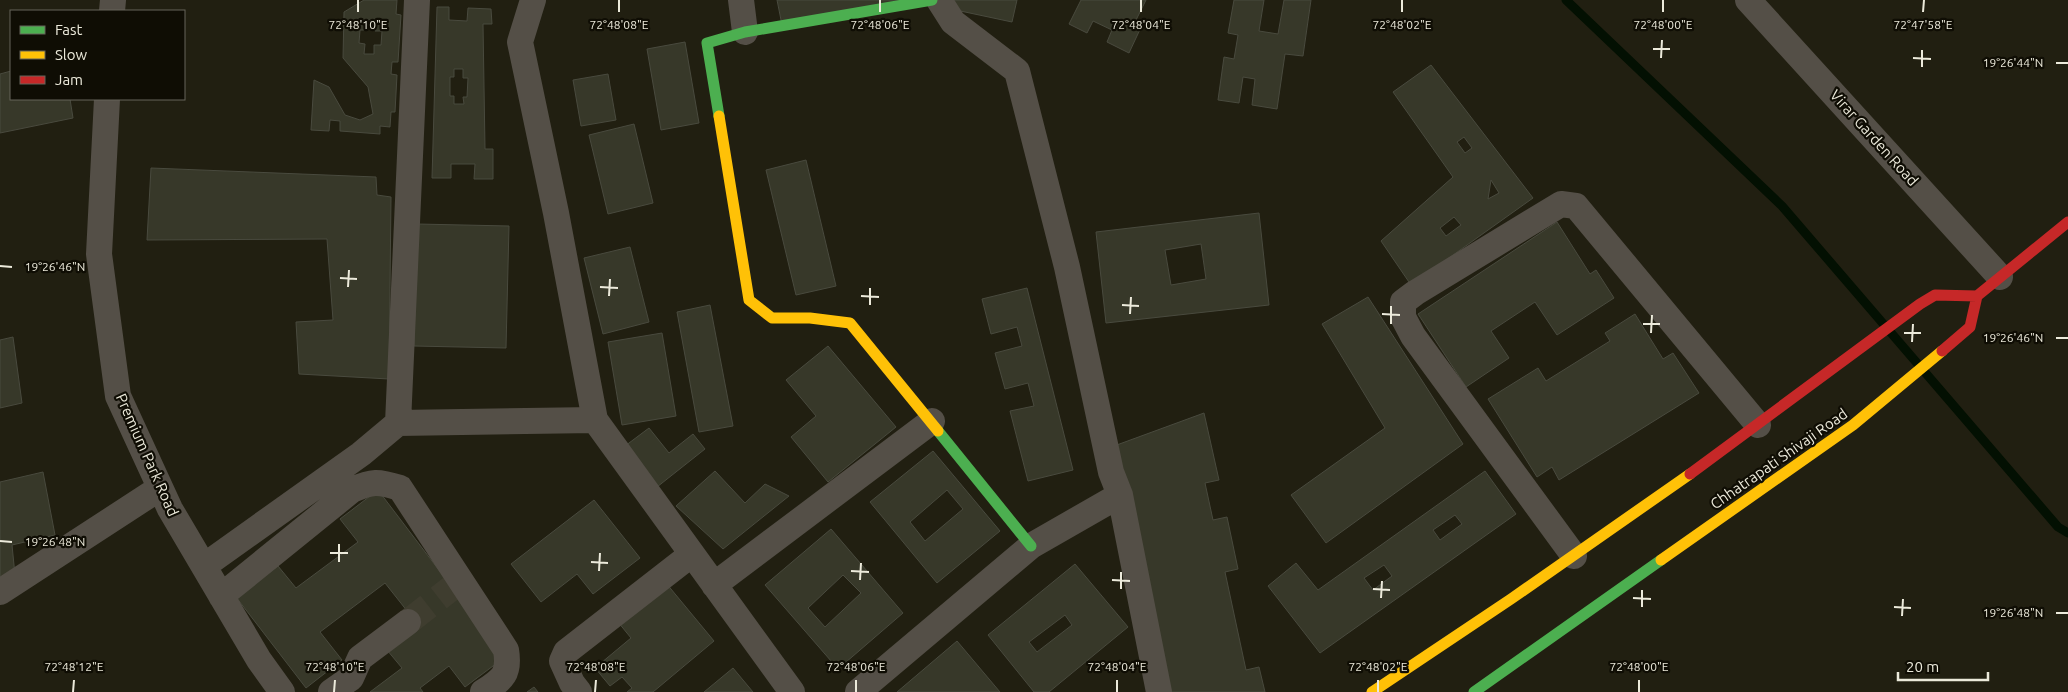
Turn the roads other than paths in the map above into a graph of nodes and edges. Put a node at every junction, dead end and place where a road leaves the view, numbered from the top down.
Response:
1 (417, 0) edge
2 (533, 0) edge
3 (741, 0) edge
4 (932, 0) edge
5 (940, 0) edge
6 (1748, 0) edge
7 (745, 32) junction
8 (107, 100) edge
9 (2068, 222) edge
10 (2000, 277) junction
11 (1977, 296) junction
12 (595, 420) junction
13 (932, 421) junction
14 (398, 423) junction
15 (1758, 425) junction
16 (160, 488) junction
17 (1120, 495) junction
18 (1032, 546) junction
19 (687, 547) junction
20 (1574, 556) junction
21 (204, 566) junction
22 (714, 585) junction
23 (0, 592) edge
24 (225, 592) junction
25 (408, 622) tunnel mouth
26 (559, 635) dead end
27 (282, 692) edge
28 (291, 692) edge
29 (331, 692) edge
30 (484, 692) edge
31 (579, 692) edge
32 (792, 692) edge
33 (858, 692) edge
34 (1159, 692) edge
35 (1372, 692) edge
36 (1474, 692) edge

1 - 14 street
2 - 12 street
3 - 7 street
4 - 7 main road
5 - 17 street
6 - 10 street, Virar Garden Road
7 - 13 main road
8 - 16 street, Premium Park Road
9 - 10 main road
10 - 11 main road
11 - 15 main road
11 - 36 main road, Chhatrapati Shivaji Road
12 - 14 street
12 - 19 street
13 - 18 main road
13 - 22 street
14 - 21 street
15 - 20 main road
15 - 20 street
16 - 21 street, Premium Park Road
16 - 23 street
17 - 18 street
17 - 34 street
18 - 33 street
19 - 22 street
19 - 26 street
19 - 31 street
20 - 35 main road
21 - 24 street, Premium Park Road
22 - 32 street
24 - 27 street, Premium Park Road
24 - 28 street
24 - 30 street
25 - 29 street

